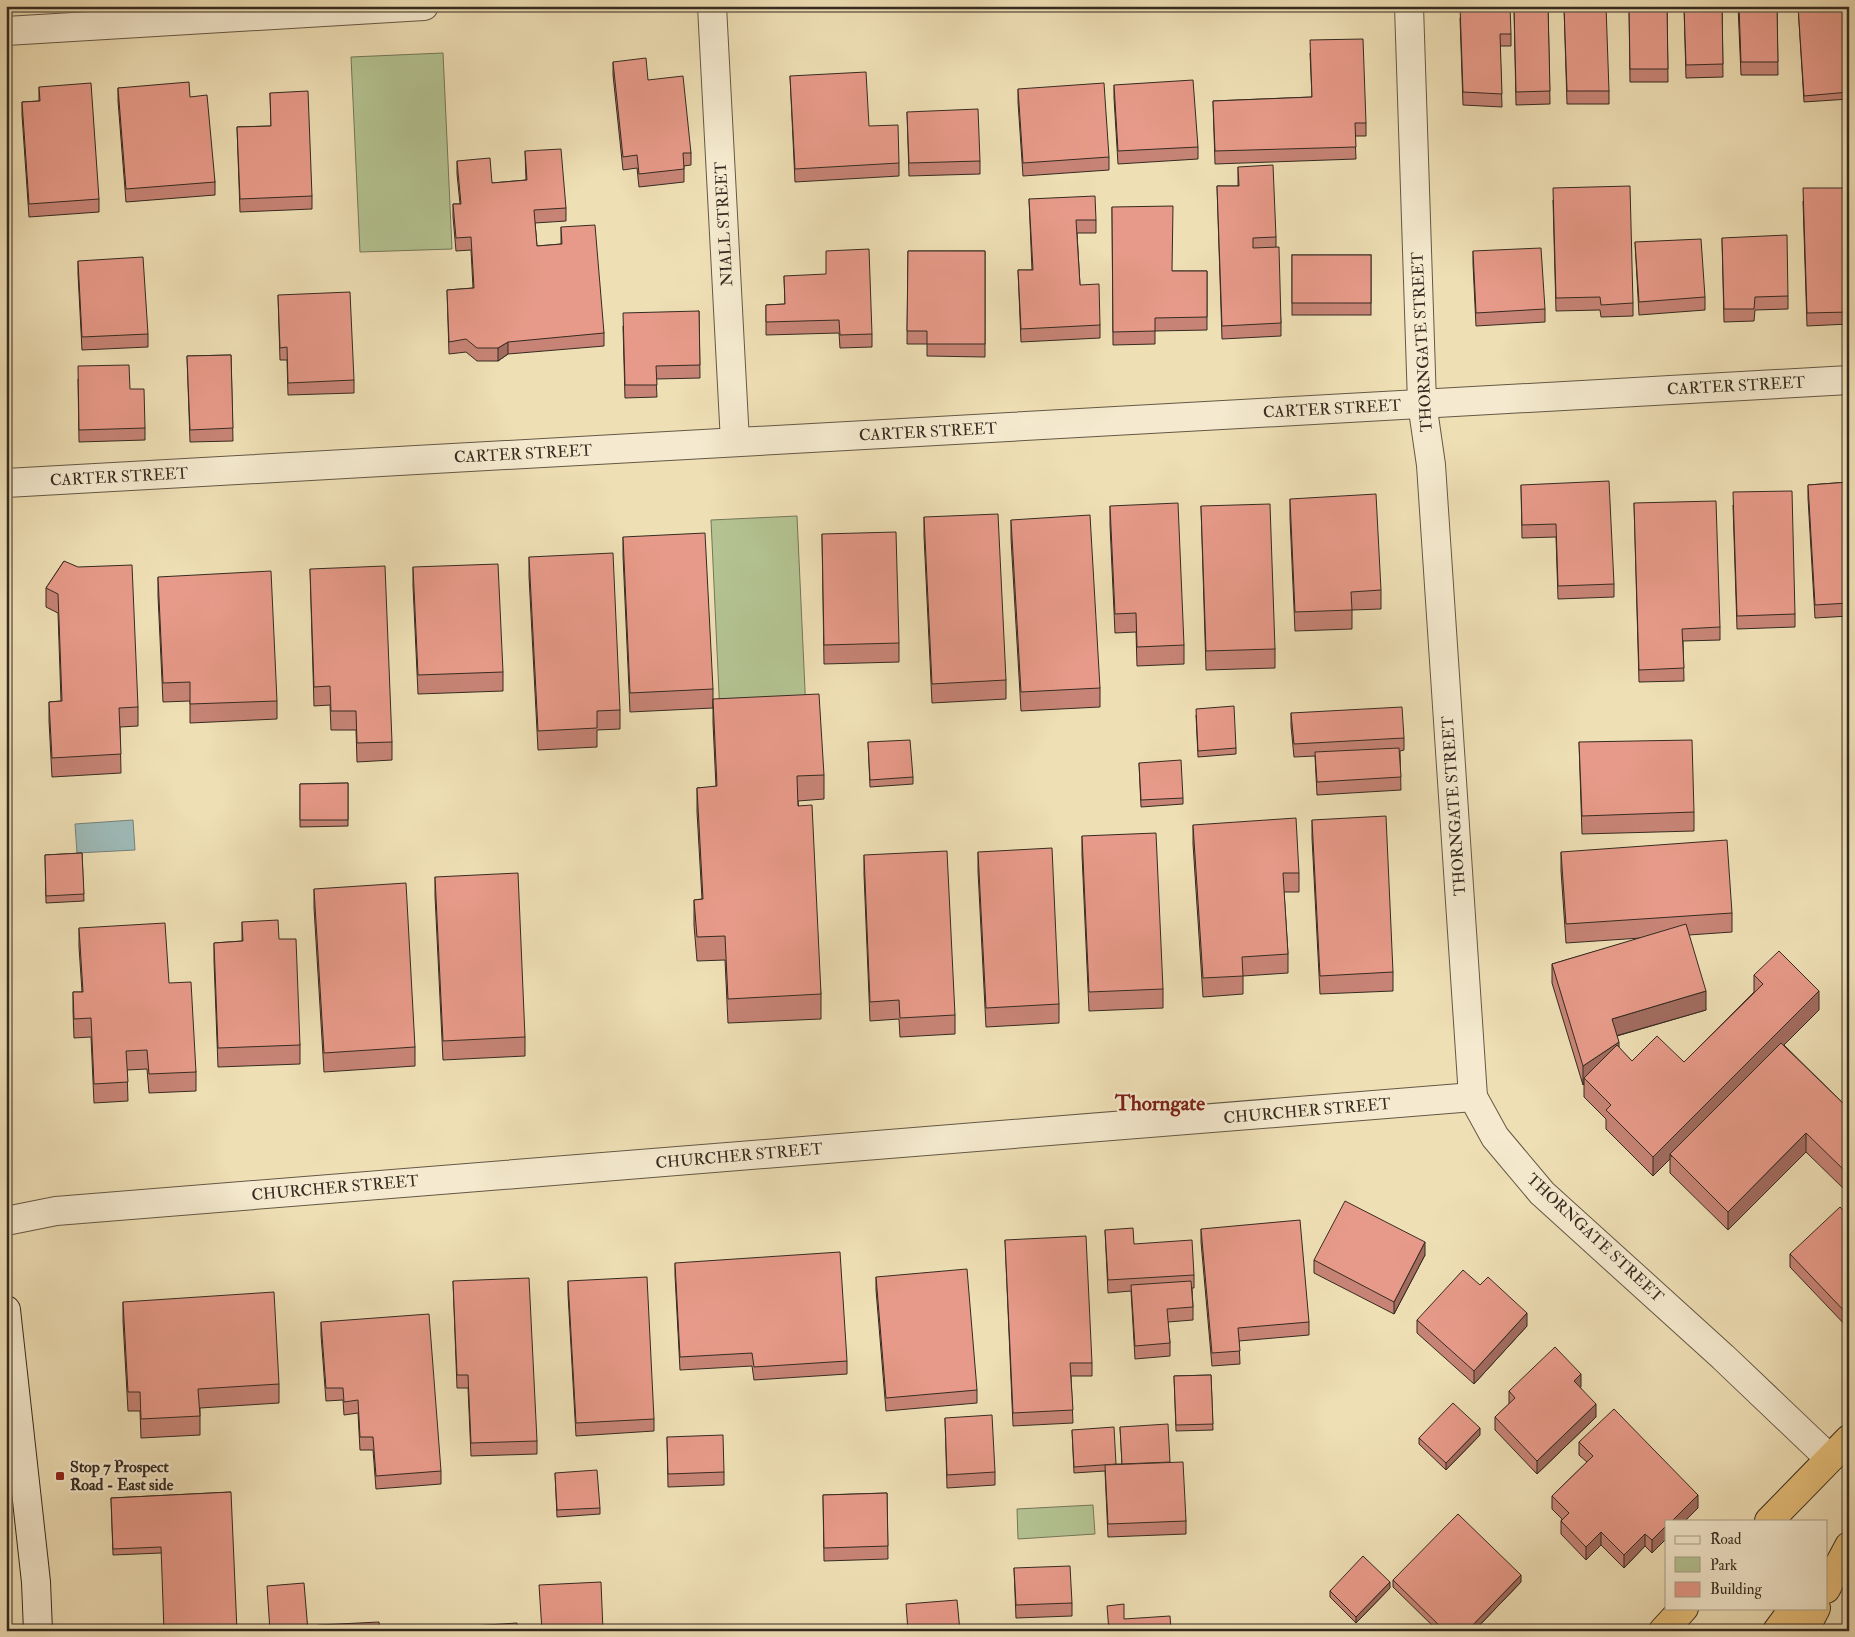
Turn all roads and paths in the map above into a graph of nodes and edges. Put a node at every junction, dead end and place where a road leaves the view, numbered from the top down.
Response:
1 (424, 6) edge
2 (712, 6) edge
3 (1409, 6) edge
4 (6, 31) edge
5 (1849, 380) edge
6 (1422, 404) junction
7 (735, 442) junction
8 (6, 483) edge
9 (1473, 1097) junction
10 (6, 1222) edge
11 (6, 1310) edge
12 (1849, 1439) edge
13 (1829, 1458) junction
14 (1770, 1520) edge
15 (1849, 1540) edge
16 (1849, 1546) edge
17 (1828, 1566) edge
18 (1828, 1585) edge
19 (1682, 1610) edge
20 (1793, 1610) edge
21 (1815, 1610) edge
22 (38, 1631) edge
23 (1663, 1631) edge
24 (1777, 1631) edge
25 (1804, 1631) edge

1 - 4 street
2 - 7 street, NIALL STREET
3 - 6 street, THORNGATE STREET
5 - 6 street, CARTER STREET
6 - 7 street, CARTER STREET
6 - 9 street, THORNGATE STREET
7 - 8 street, CARTER STREET
9 - 10 street, CHURCHER STREET
9 - 13 street, THORNGATE STREET
11 - 22 street
12 - 13 highway
13 - 14 highway
15 - 17 highway
16 - 18 highway
19 - 23 highway
20 - 24 highway
21 - 25 highway

